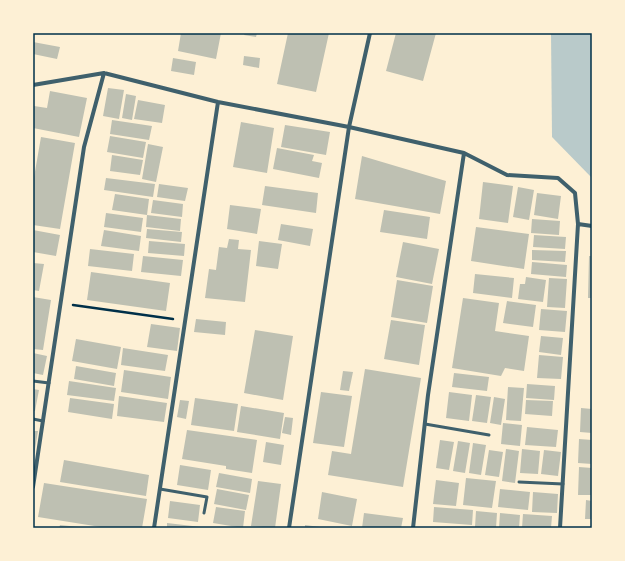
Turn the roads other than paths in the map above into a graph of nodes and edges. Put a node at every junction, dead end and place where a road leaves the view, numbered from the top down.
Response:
1 (370, 33) edge
2 (104, 73) junction
3 (33, 85) edge
4 (218, 102) junction
5 (349, 127) junction
6 (464, 153) junction
7 (578, 224) junction
8 (592, 226) edge
9 (33, 380) edge
10 (49, 383) junction
11 (33, 419) edge
12 (43, 421) junction
13 (425, 424) junction
14 (489, 435) dead end
15 (519, 482) dead end
16 (563, 484) junction
17 (33, 487) edge
18 (160, 489) junction
19 (204, 513) dead end
20 (154, 528) edge
21 (289, 528) edge
22 (412, 528) edge
23 (560, 528) edge

1 - 5 street
2 - 3 street
2 - 4 street
2 - 10 street
4 - 5 street
4 - 18 street
5 - 6 street
5 - 21 street
6 - 7 street
6 - 13 street
7 - 8 street
7 - 16 street
9 - 10 lane
10 - 12 street
11 - 12 lane
12 - 17 street
13 - 14 lane
13 - 22 street
15 - 16 lane
16 - 23 street
18 - 19 lane
18 - 20 street

